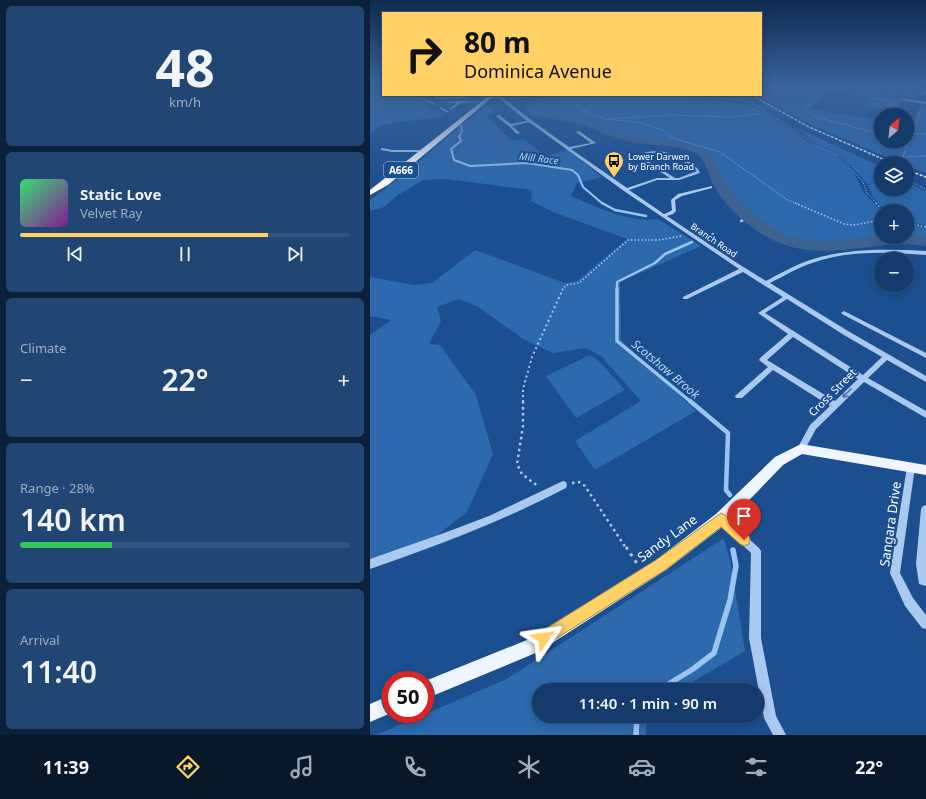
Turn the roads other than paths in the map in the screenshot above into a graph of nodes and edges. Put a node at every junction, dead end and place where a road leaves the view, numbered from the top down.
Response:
1 (462, 119) edge
2 (502, 119) edge
3 (530, 121) joint
4 (510, 125) junction
5 (578, 132) dead end
6 (518, 133) dead end
7 (569, 148) junction
8 (382, 149) dead end
9 (424, 151) junction
10 (673, 178) junction
11 (711, 187) dead end
12 (626, 190) junction
13 (370, 193) edge
14 (664, 215) junction
15 (926, 253) edge
16 (744, 269) junction
17 (766, 284) junction
18 (787, 297) junction
19 (685, 298) dead end
20 (844, 313) dead end
21 (793, 333) junction
22 (886, 356) junction
23 (926, 356) edge
24 (773, 366) junction
25 (862, 378) junction
26 (926, 379) edge
27 (739, 396) dead end
28 (836, 405) junction
29 (926, 416) edge
30 (801, 449) junction
31 (911, 467) junction
32 (926, 470) edge
33 (563, 485) road end
34 (926, 509) edge
35 (721, 519) junction
36 (925, 525) edge
37 (370, 564) edge
38 (925, 581) edge
39 (926, 624) edge
40 (434, 686) edge
41 (382, 708) edge
42 (370, 713) edge
43 (780, 735) edge

1 - 9 highway, A666
2 - 4 street
3 - 4 street
3 - 7 street, Branch Road
4 - 6 street
5 - 7 street
7 - 12 street, Branch Road
8 - 9 street
9 - 13 highway, A666
10 - 10 street
10 - 12 street
11 - 14 street
12 - 14 street, Branch Road
14 - 16 street, Branch Road
15 - 17 street
16 - 17 street, Branch Road
16 - 19 street
17 - 18 street, Branch Road
18 - 21 street
18 - 22 street, Branch Road
20 - 23 street
21 - 24 street
21 - 25 street
22 - 25 street, Cross Street
22 - 26 street, Branch Road
24 - 27 street
24 - 28 street
25 -> 28 street, Cross Street
25 - 29 street
28 - 30 street, Cross Street
30 - 31 main road
30 - 35 main road, Sandy Lane
31 - 32 main road
31 - 39 street, Sangara Drive
33 - 37 street
34 - 36 street
35 - 40 main road, Sandy Lane
35 - 43 street
36 - 38 street
41 - 42 main road

